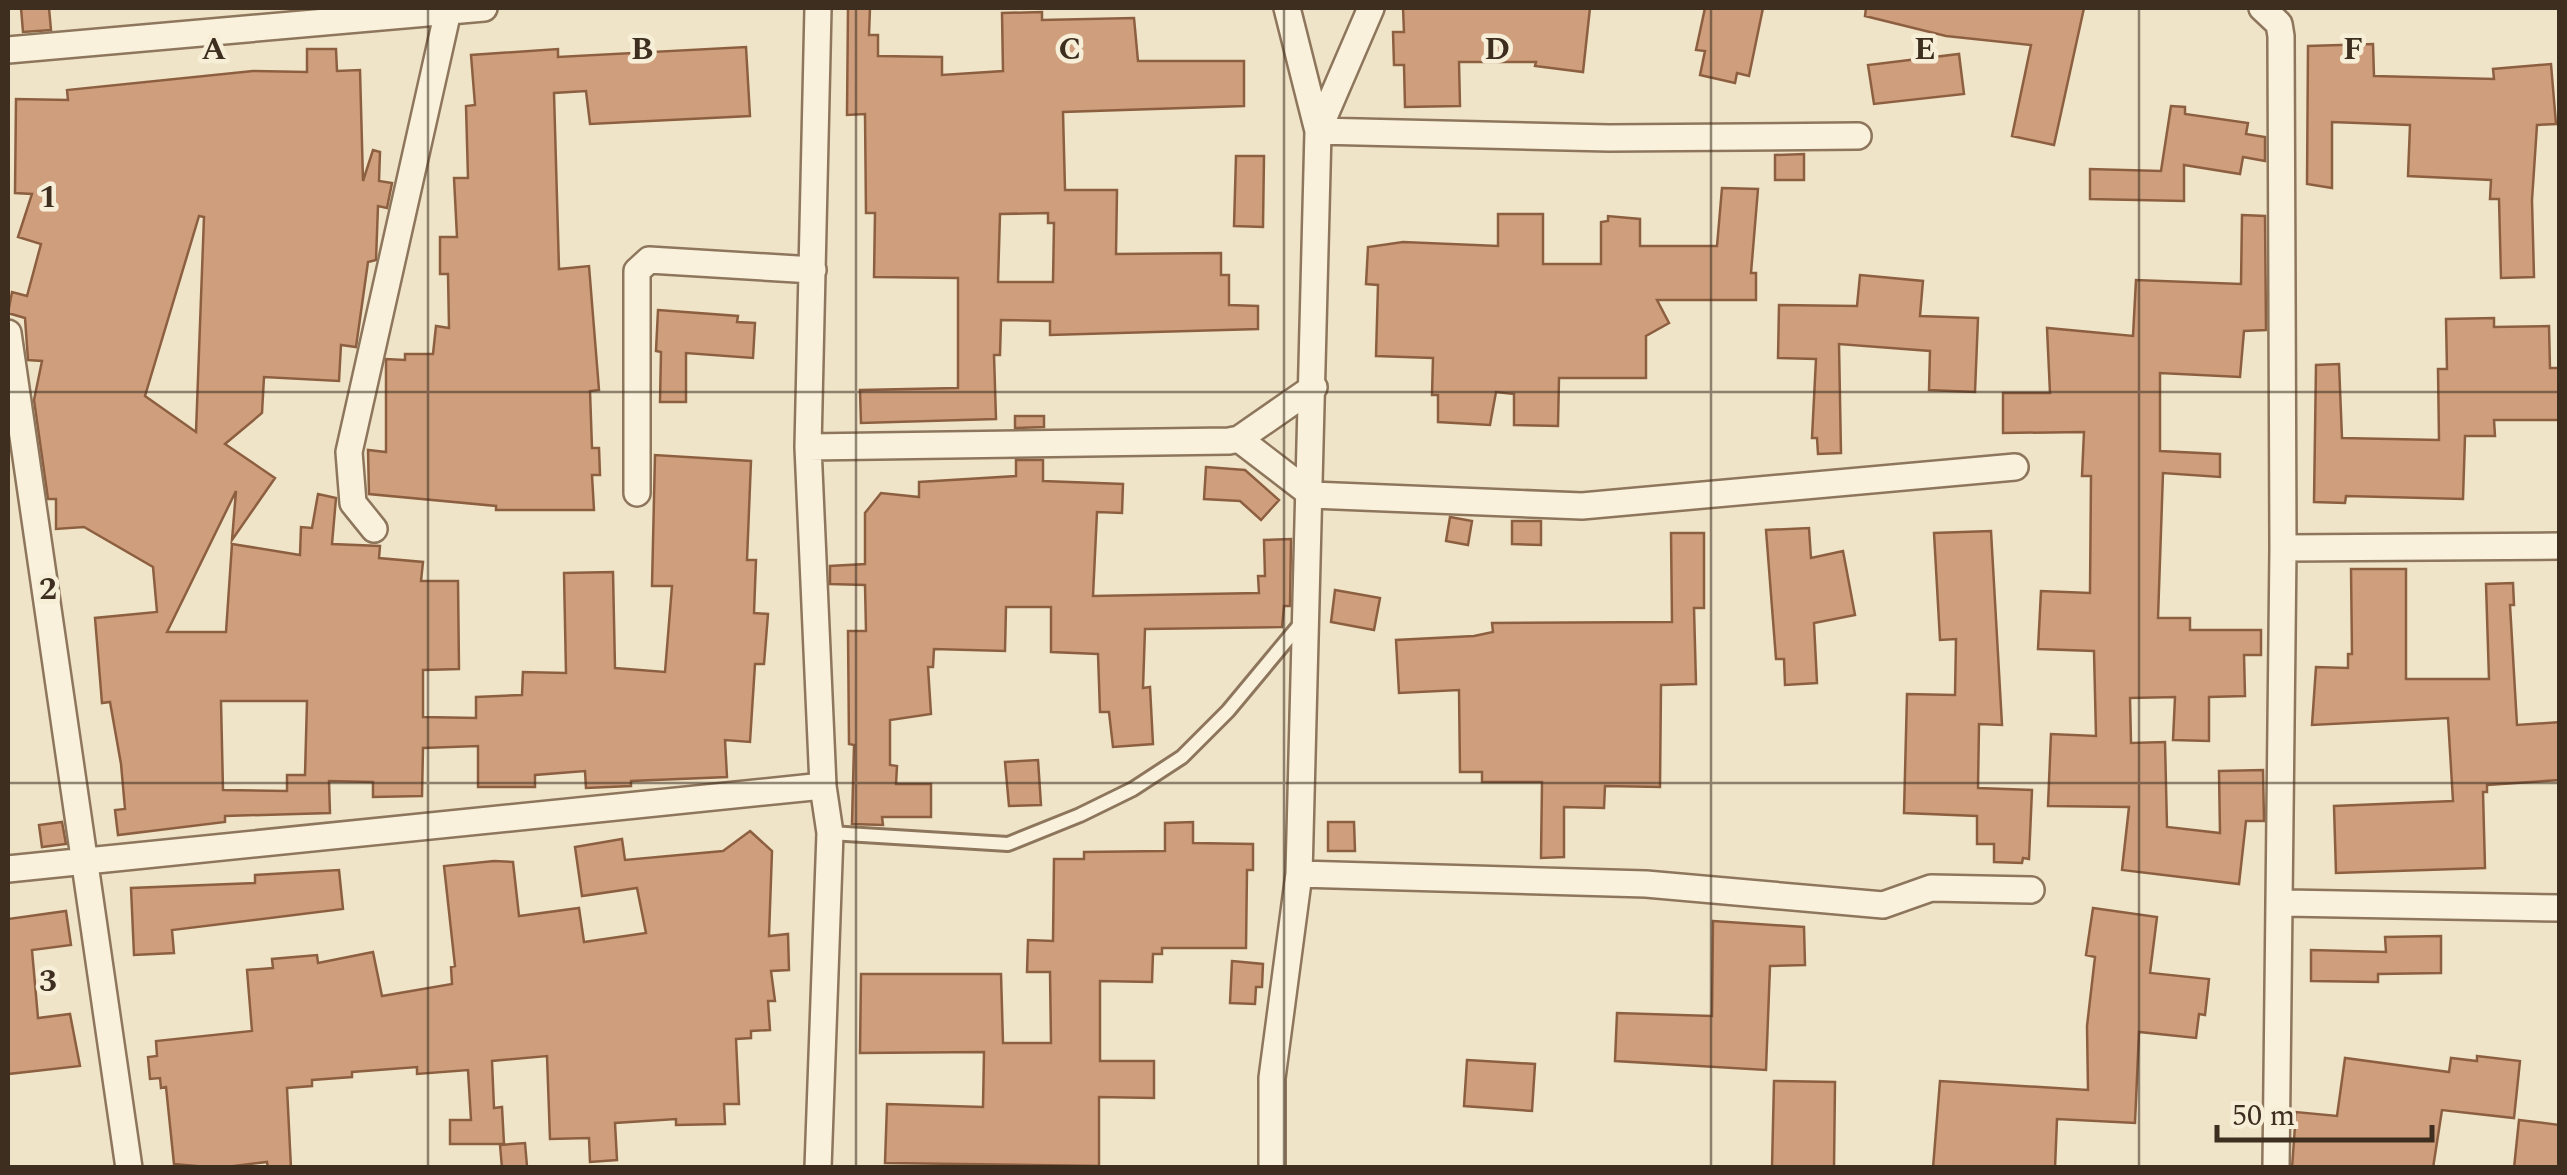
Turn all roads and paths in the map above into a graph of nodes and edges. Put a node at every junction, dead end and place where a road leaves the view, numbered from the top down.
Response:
1 (484, 8) edge
2 (818, 8) edge
3 (1287, 8) edge
4 (1370, 8) edge
5 (2262, 8) edge
6 (448, 11) junction
7 (8, 50) edge
8 (1318, 130) junction
9 (1858, 136) dead end
10 (813, 270) junction
11 (8, 333) edge
12 (1314, 387) junction
13 (1239, 439) junction
14 (808, 447) junction
15 (2015, 467) dead end
16 (637, 493) dead end
17 (1312, 496) junction
18 (374, 529) dead end
19 (2560, 546) edge
20 (2283, 548) junction
21 (1307, 616) junction
22 (823, 786) junction
23 (830, 832) junction
24 (86, 860) junction
25 (8, 869) edge
26 (1299, 874) junction
27 (2031, 890) dead end
28 (2280, 903) junction
29 (2560, 908) edge
30 (129, 1168) edge
31 (818, 1168) edge
32 (1272, 1168) edge
33 (2276, 1168) edge

1 - 6 street
2 - 10 street
3 - 8 street
4 - 8 street
5 - 20 street
6 - 7 street
6 - 18 street
8 - 9 street
8 - 12 street
10 - 14 street
10 - 16 street
11 - 24 street
12 - 13 street
12 - 17 street
13 - 14 street
13 - 17 street
14 - 22 street
15 - 17 street
17 - 21 street
19 - 20 street
20 - 28 street
21 - 23 lane
21 - 26 street
22 - 23 street
22 - 24 street
23 - 31 street
24 - 25 street
24 - 30 street
26 - 27 street
26 - 32 street
28 - 29 street
28 - 33 street

